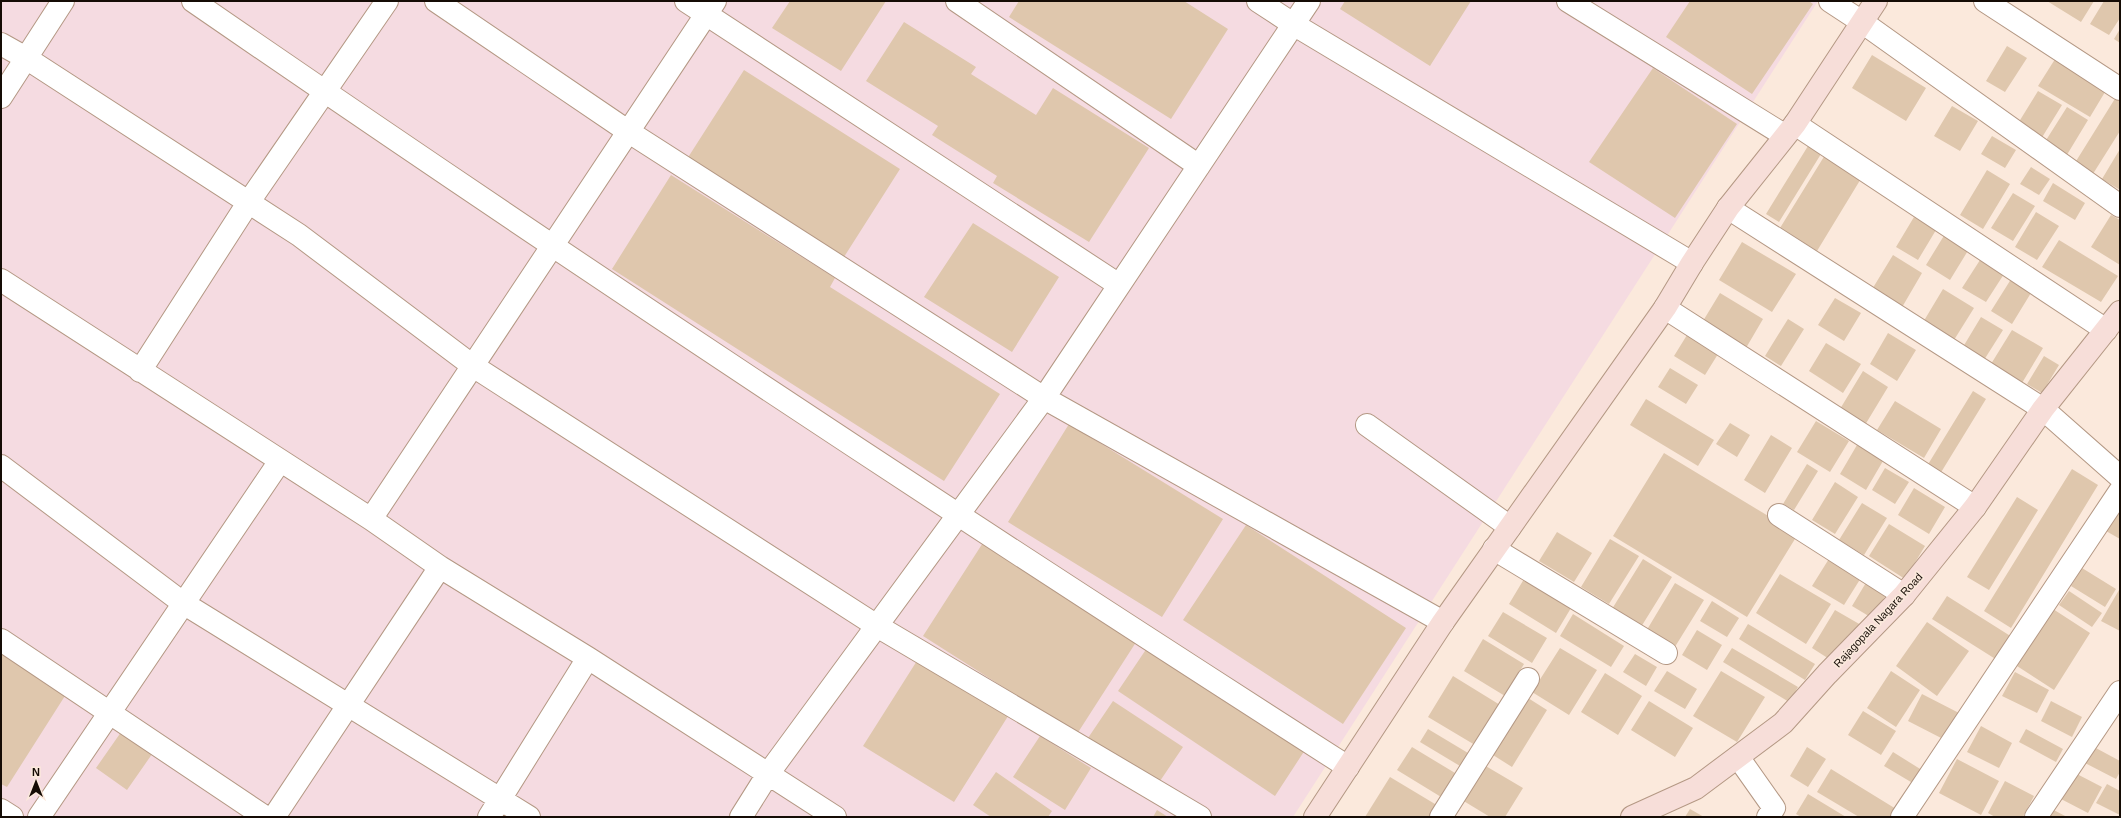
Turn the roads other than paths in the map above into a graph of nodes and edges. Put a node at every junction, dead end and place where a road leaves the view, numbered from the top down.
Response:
1 (63, 1) edge
2 (193, 1) edge
3 (387, 1) edge
4 (436, 1) edge
5 (686, 1) edge
6 (957, 1) edge
7 (1258, 1) edge
8 (1309, 1) edge
9 (1568, 1) edge
10 (1830, 1) edge
11 (1876, 1) edge
12 (1985, 1) edge
13 (710, 8) edge
14 (1862, 22) junction
15 (1293, 24) junction
16 (1, 44) edge
17 (26, 58) junction
18 (2120, 89) edge
19 (326, 93) junction
20 (1, 97) edge
21 (1789, 130) junction
22 (629, 132) junction
23 (1199, 166) junction
24 (248, 203) junction
25 (2120, 206) edge
26 (1728, 208) junction
27 (553, 246) junction
28 (1692, 263) junction
29 (1, 280) edge
30 (1119, 284) junction
31 (1665, 308) junction
32 (2120, 312) edge
33 (2106, 330) junction
34 (473, 366) junction
35 (140, 371) junction
36 (1044, 398) junction
37 (2042, 409) junction
38 (1366, 425) dead end
39 (280, 461) junction
40 (1, 466) edge
41 (2120, 477) edge
42 (2120, 491) edge
43 (1975, 507) junction
44 (958, 515) junction
45 (1780, 515) dead end
46 (371, 519) junction
47 (1510, 527) junction
48 (1494, 549) junction
49 (440, 567) junction
50 (1904, 595) junction
51 (184, 603) junction
52 (1443, 622) junction
53 (877, 626) junction
54 (1, 640) edge
55 (1666, 653) dead end
56 (588, 658) junction
57 (1528, 679) dead end
58 (2120, 692) edge
59 (348, 706) junction
60 (109, 713) junction
61 (1738, 757) junction
62 (1348, 766) junction
63 (768, 774) junction
64 (495, 809) edge
65 (1, 810) edge
66 (12, 817) edge
67 (39, 817) edge
68 (266, 817) edge
69 (274, 817) edge
70 (529, 817) edge
71 (741, 817) edge
72 (835, 817) edge
73 (1200, 817) edge
74 (1316, 817) edge
75 (1441, 817) edge
76 (1632, 817) edge
77 (1768, 817) edge
78 (1902, 817) edge
79 (2036, 817) edge

1 - 17 street
2 - 19 street
3 - 19 street
4 - 22 street
5 - 13 street
6 - 23 street
7 - 15 street
8 - 15 street
9 - 21 street
10 - 14 street
11 - 14 main road
12 - 18 street
13 - 22 street
13 - 30 street
14 - 21 main road
14 - 25 street
15 - 23 street
15 - 28 street
16 - 17 street
17 - 20 street
17 - 24 street
19 - 24 street
19 - 27 street
21 - 26 main road
21 - 33 street
22 - 27 street
22 - 36 street
23 - 30 street
24 - 34 street
24 - 35 street
26 - 28 main road
26 - 37 street
27 - 34 street
27 - 44 street
28 - 31 main road
29 - 35 street
30 - 36 street
31 - 43 street
31 - 47 main road
32 - 33 main road, Rajagopala Nagara Road
33 - 37 main road, Rajagopala Nagara Road
34 - 46 street
34 - 53 street
35 - 39 street
36 - 44 street
36 - 52 street
37 - 41 street
37 - 43 main road, Rajagopala Nagara Road
38 - 47 street
39 - 46 street
39 - 51 street
40 - 51 street
42 - 78 street
43 - 50 main road, Rajagopala Nagara Road
44 - 53 street
44 - 62 street
45 - 50 street
46 - 49 street
47 - 48 main road
48 - 52 main road
48 - 55 street
49 - 56 street
49 - 59 street
50 - 61 main road, Rajagopala Nagara Road
51 - 59 street
51 - 60 street
52 - 62 main road
53 - 63 street
53 - 73 street
54 - 60 street
56 - 63 street
56 - 64 street
57 - 75 street
58 - 79 street
59 - 64 street
59 - 69 street
60 - 67 street
60 - 68 street
61 - 76 main road, Rajagopala Nagara Road
61 - 77 street
62 - 74 main road
63 - 71 street
63 - 72 street
64 - 70 street
65 - 66 street

